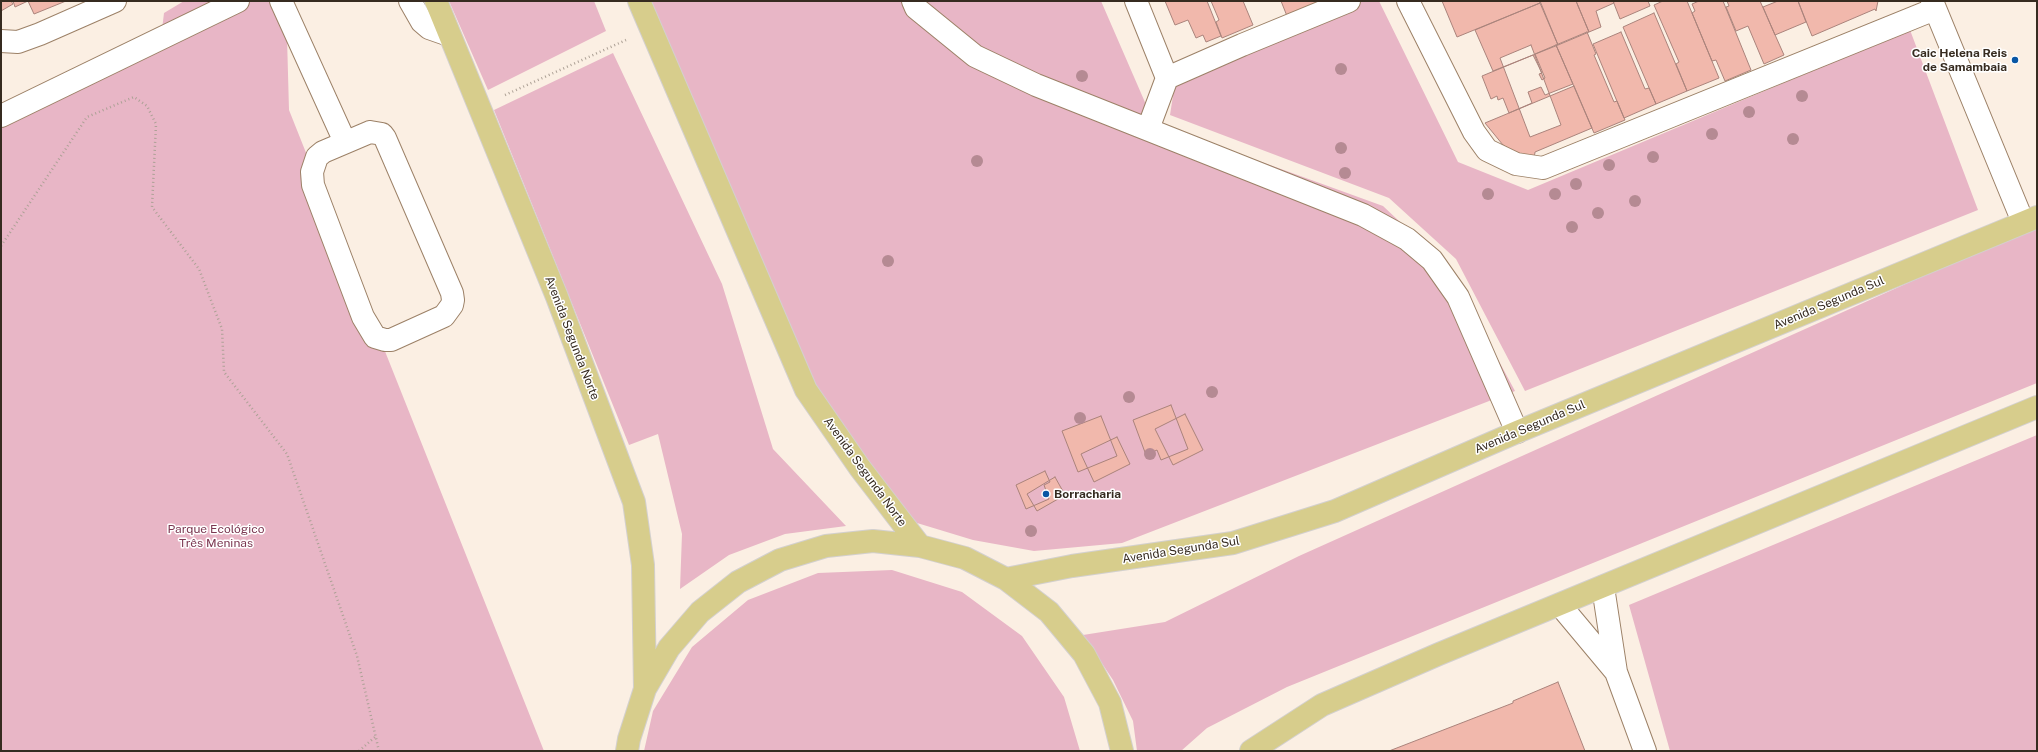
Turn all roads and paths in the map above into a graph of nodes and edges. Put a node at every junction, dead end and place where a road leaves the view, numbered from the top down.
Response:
1 (115, 1) edge
2 (238, 1) edge
3 (281, 1) edge
4 (410, 1) edge
5 (436, 1) edge
6 (639, 1) edge
7 (913, 1) edge
8 (1136, 1) edge
9 (1349, 1) edge
10 (1408, 1) edge
11 (1934, 5) edge
12 (651, 29) junction
13 (449, 34) junction
14 (1, 41) edge
15 (1167, 78) junction
16 (479, 107) junction
17 (1, 116) edge
18 (1148, 129) junction
19 (345, 142) junction
20 (2030, 220) edge
21 (1, 246) edge
22 (2037, 407) edge
23 (1517, 432) junction
24 (920, 546) junction
25 (1006, 578) junction
26 (1603, 587) junction
27 (1560, 605) junction
28 (1616, 672) junction
29 (645, 689) junction
30 (375, 736) junction
31 (359, 751) edge
32 (379, 751) edge
33 (627, 751) edge
34 (1122, 751) edge
35 (1251, 751) edge
36 (1644, 751) edge

1 - 14 street
2 - 17 street
3 - 19 street
4 - 13 street
5 - 13 main road, Avenida Segunda Norte
6 - 12 main road, Avenida Segunda Norte
7 - 18 street
8 - 15 street
9 - 15 street
10 - 11 street
11 - 20 street
12 - 16 path
12 - 24 main road, Avenida Segunda Norte
13 - 16 main road, Avenida Segunda Norte
15 - 18 street
16 - 29 main road, Avenida Segunda Norte
18 - 23 street
19 - 19 street
20 - 23 main road, Avenida Segunda Sul
21 - 30 path
22 - 26 main road
23 - 25 main road, Avenida Segunda Sul
24 - 25 main road
24 - 29 main road
25 - 34 main road
26 - 27 main road
26 - 28 street
27 - 28 street
27 - 35 main road
28 - 36 street
29 - 33 main road
30 - 31 path
30 - 32 path

